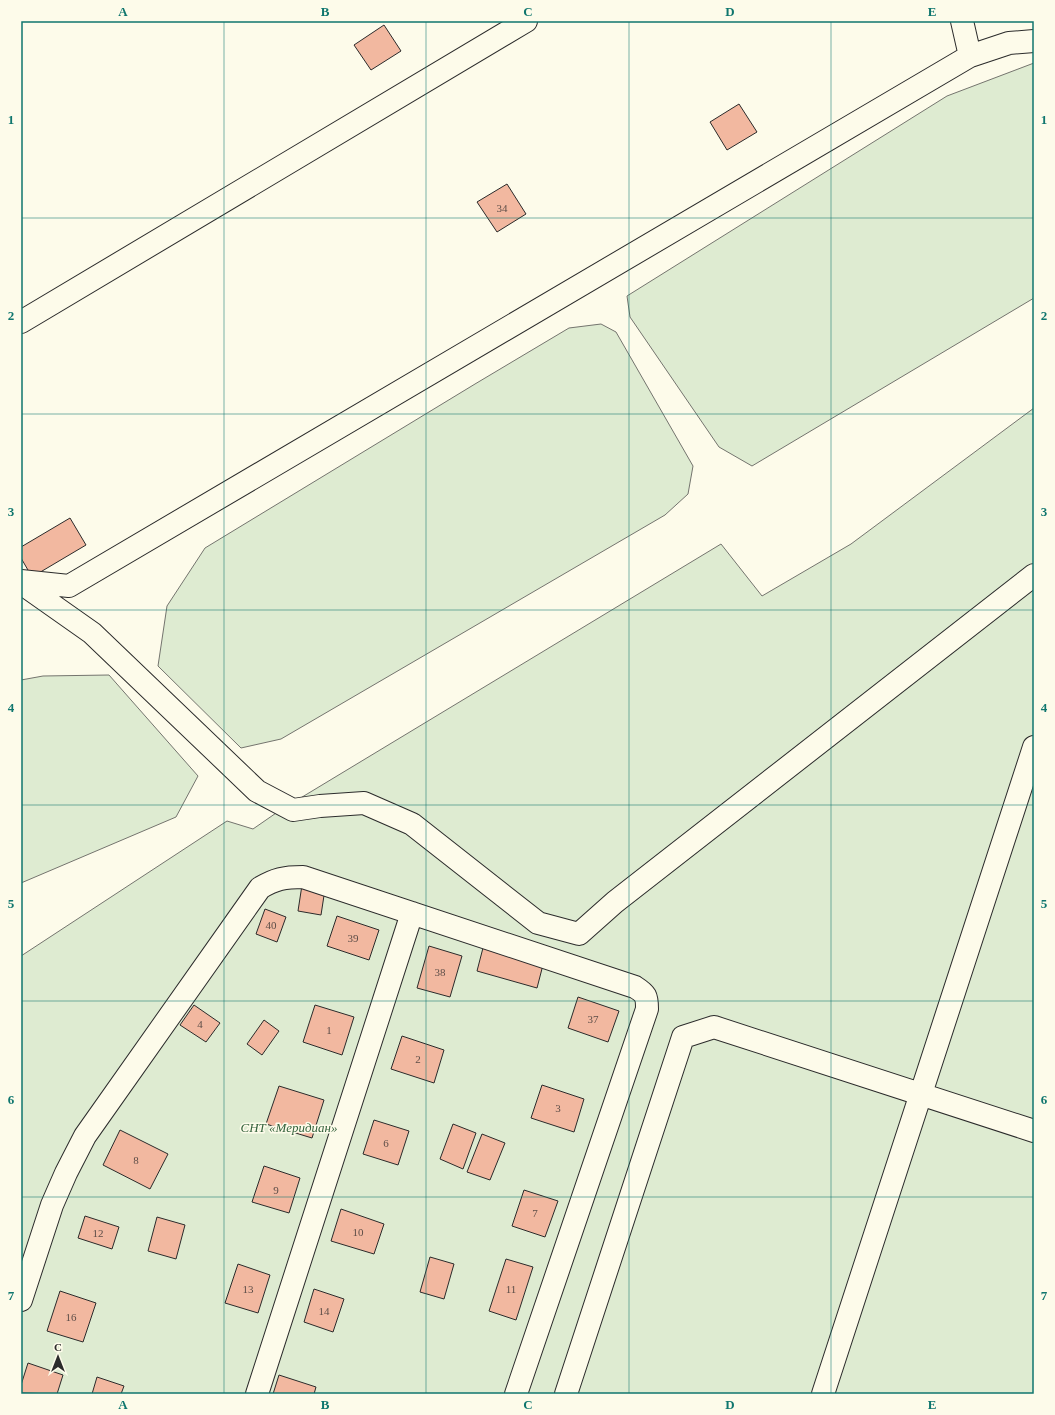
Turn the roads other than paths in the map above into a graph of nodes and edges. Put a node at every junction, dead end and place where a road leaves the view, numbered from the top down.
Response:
1 (526, 21) edge
2 (962, 21) edge
3 (1034, 41) edge
4 (970, 56) junction
5 (21, 322) edge
6 (1034, 575) edge
7 (21, 582) edge
8 (1034, 747) edge
9 (412, 913) junction
10 (922, 1094) junction
11 (1034, 1131) edge
12 (21, 1300) edge
13 (257, 1394) edge
14 (516, 1394) edge
15 (566, 1394) edge
16 (823, 1394) edge

1 - 5 street
2 - 4 street
3 - 4 street
4 - 7 street
6 - 7 street
8 - 10 street
9 - 12 street
9 - 13 street
9 - 14 street
10 - 11 street
10 - 15 street
10 - 16 street

